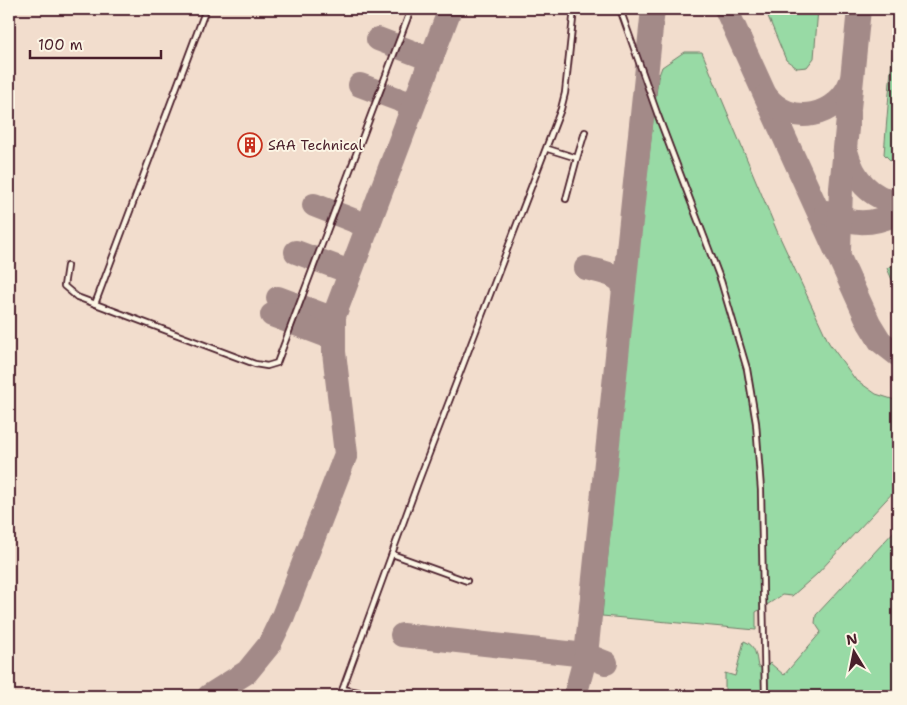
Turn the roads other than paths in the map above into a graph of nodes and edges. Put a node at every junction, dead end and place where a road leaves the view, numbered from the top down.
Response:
1 (206, 9) edge
2 (411, 9) edge
3 (574, 9) edge
4 (620, 9) edge
5 (584, 132) dead end
6 (548, 149) junction
7 (577, 158) junction
8 (566, 199) dead end
9 (66, 266) dead end
10 (95, 304) junction
11 (392, 554) junction
12 (467, 581) dead end
13 (343, 689) junction
14 (340, 696) edge
15 (377, 696) edge
16 (765, 696) edge

1 - 10 lane
2 - 10 lane
3 - 6 lane
4 - 16 lane
5 - 7 lane
6 - 7 lane
6 - 11 lane
7 - 8 lane
9 - 10 lane
11 - 12 lane
11 - 13 lane
13 - 14 lane
13 - 15 lane

